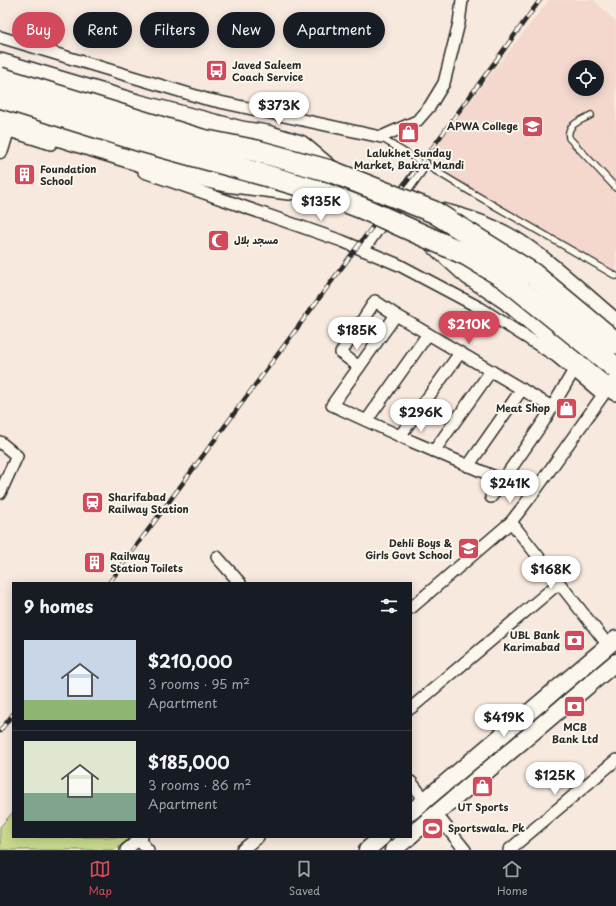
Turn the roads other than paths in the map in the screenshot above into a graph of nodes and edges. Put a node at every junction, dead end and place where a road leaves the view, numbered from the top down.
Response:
1 (462, 0) edge
2 (0, 37) edge
3 (0, 64) edge
4 (0, 78) edge
5 (0, 97) edge
6 (591, 115) dead end
7 (2, 125) edge
8 (381, 137) junction
9 (0, 150) edge
10 (424, 164) junction
11 (330, 171) junction
12 (615, 185) edge
13 (315, 190) junction
14 (434, 212) junction
15 (432, 240) junction
16 (363, 250) junction
17 (616, 276) edge
18 (396, 315) junction
19 (616, 325) edge
20 (428, 334) junction
21 (616, 343) edge
22 (460, 353) junction
23 (359, 367) junction
24 (616, 368) edge
25 (574, 370) junction
26 (491, 371) junction
27 (522, 389) junction
28 (616, 390) edge
29 (552, 407) junction
30 (367, 420) junction
31 (400, 436) junction
32 (0, 442) edge
33 (434, 451) junction
34 (468, 466) junction
35 (502, 480) junction
36 (0, 493) edge
37 (491, 497) dead end
38 (511, 522) junction
39 (217, 557) dead end
40 (239, 582) edge
41 (559, 583) junction
42 (412, 607) edge
43 (612, 642) edge
44 (616, 662) edge
45 (412, 707) edge
46 (616, 760) edge
47 (412, 783) edge
48 (425, 800) junction
49 (412, 811) edge
50 (436, 814) junction
51 (412, 834) edge
52 (141, 838) edge
53 (257, 838) edge
54 (381, 838) edge
55 (408, 838) edge
56 (126, 850) edge
57 (148, 850) edge
58 (242, 850) edge
59 (366, 850) edge
60 (393, 850) edge
61 (465, 850) edge
62 (509, 850) edge

1 - 8 street
2 - 8 street
3 - 11 highway
4 - 11 highway, bridge
5 - 13 highway, bridge
6 - 12 lane
7 - 9 main road
7 - 13 highway, bridge
7 - 16 street
8 - 10 lane
10 - 16 street
10 - 17 lane
11 - 14 highway, bridge
13 - 15 highway, bridge
14 - 19 highway, bridge
14 - 21 highway, bridge
15 - 24 highway, bridge
15 - 28 highway
16 - 25 street
18 - 20 street
18 - 23 street
18 - 23 street
20 - 22 street
20 - 30 street
22 - 26 street
22 - 31 street
23 - 30 street
25 - 29 street
25 - 38 street
26 - 27 street
26 - 33 street
27 - 29 street
27 - 34 street
29 - 35 street
30 - 31 street
31 - 33 street
32 - 36 street
33 - 34 street
34 - 35 street
35 - 37 street
38 - 41 street
38 - 42 street
39 - 40 street
41 - 43 street
41 - 45 street
43 - 48 main road
44 - 50 main road
46 - 62 street
47 - 48 street
48 - 49 main road
50 - 51 main road
50 - 61 street
52 - 56 street
52 - 57 street
53 - 58 street
54 - 59 main road
55 - 60 main road

